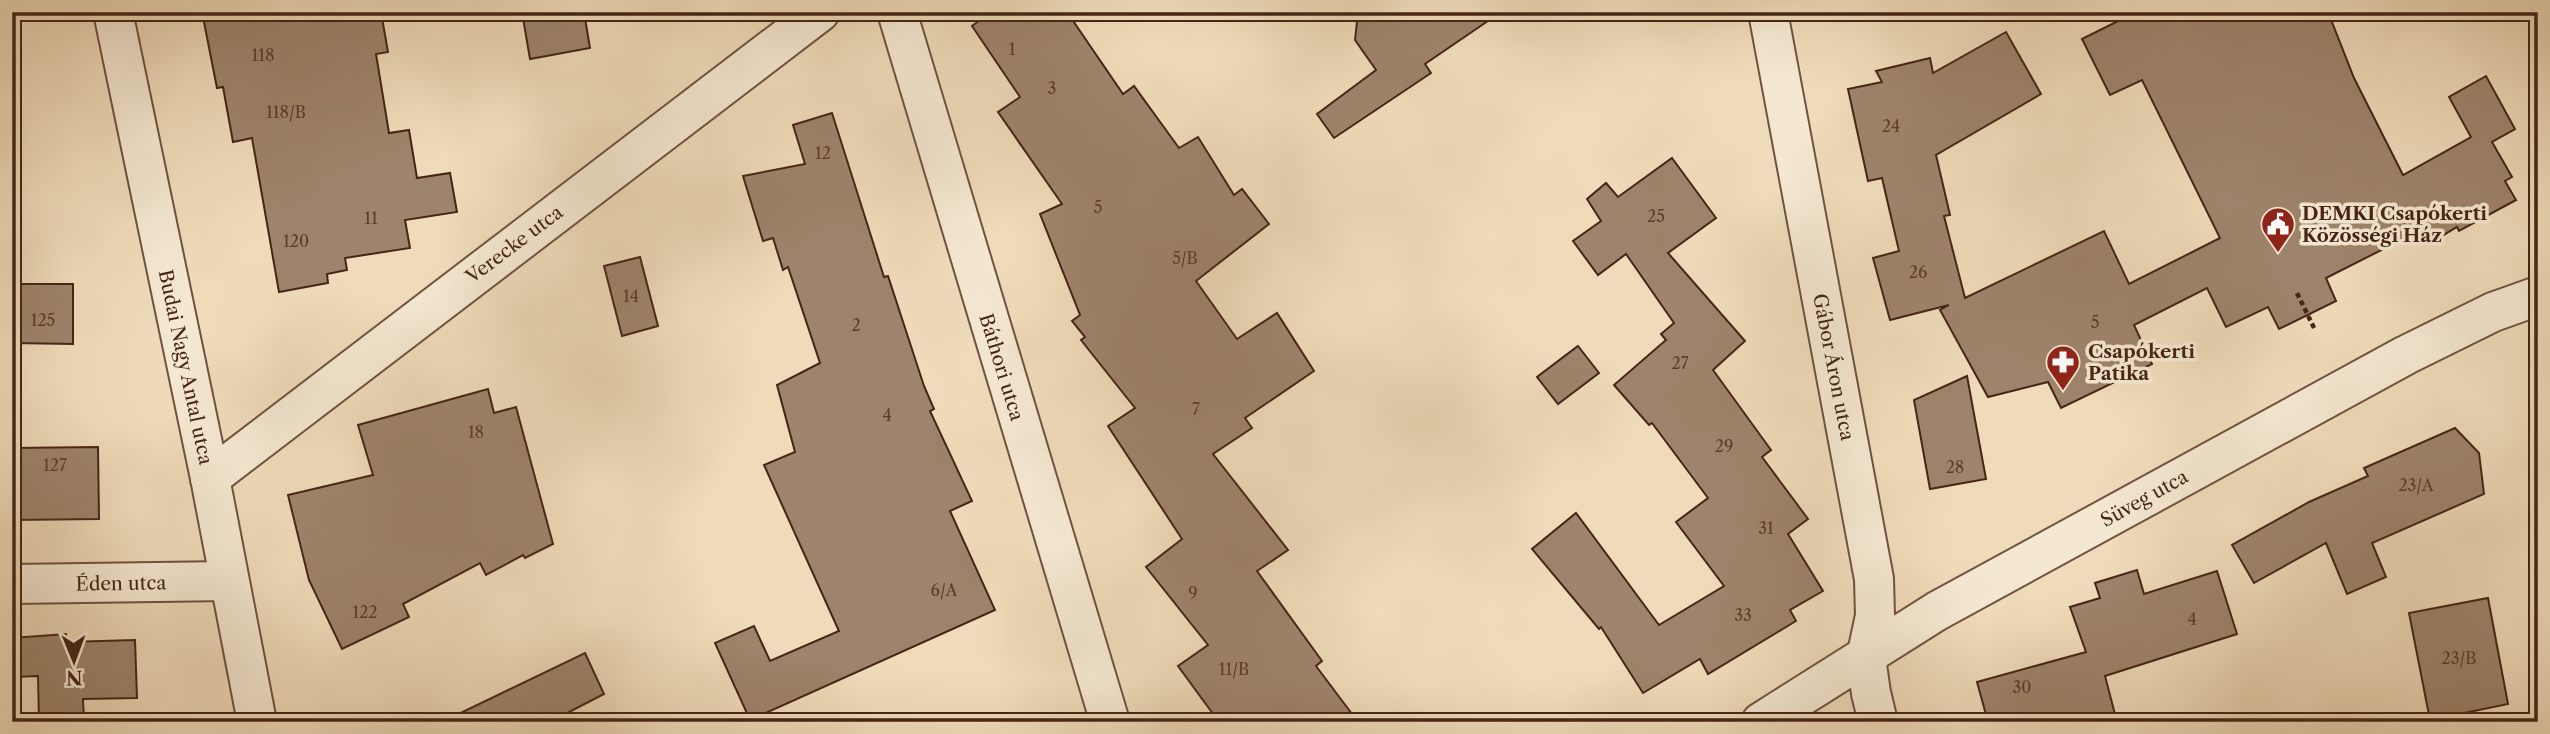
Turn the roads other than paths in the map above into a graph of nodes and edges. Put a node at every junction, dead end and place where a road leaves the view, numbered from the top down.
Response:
1 (113, 12) edge
2 (820, 12) edge
3 (897, 12) edge
4 (1768, 12) edge
5 (2538, 296) edge
6 (209, 478) junction
7 (229, 581) junction
8 (12, 584) edge
9 (1866, 658) junction
10 (257, 722) edge
11 (1110, 722) edge
12 (1761, 722) edge
13 (1878, 722) edge

1 - 6 street, Budai Nagy Antal utca
2 - 6 street, Verecke utca
3 - 11 street, Báthori utca
4 - 9 street, Gábor Áron utca
5 - 9 street, Süveg utca
6 - 7 street, Budai Nagy Antal utca
7 - 8 street, Éden utca
7 - 10 street, Budai Nagy Antal utca
9 - 12 street, Süveg utca
9 - 13 street, Gábor Áron utca

